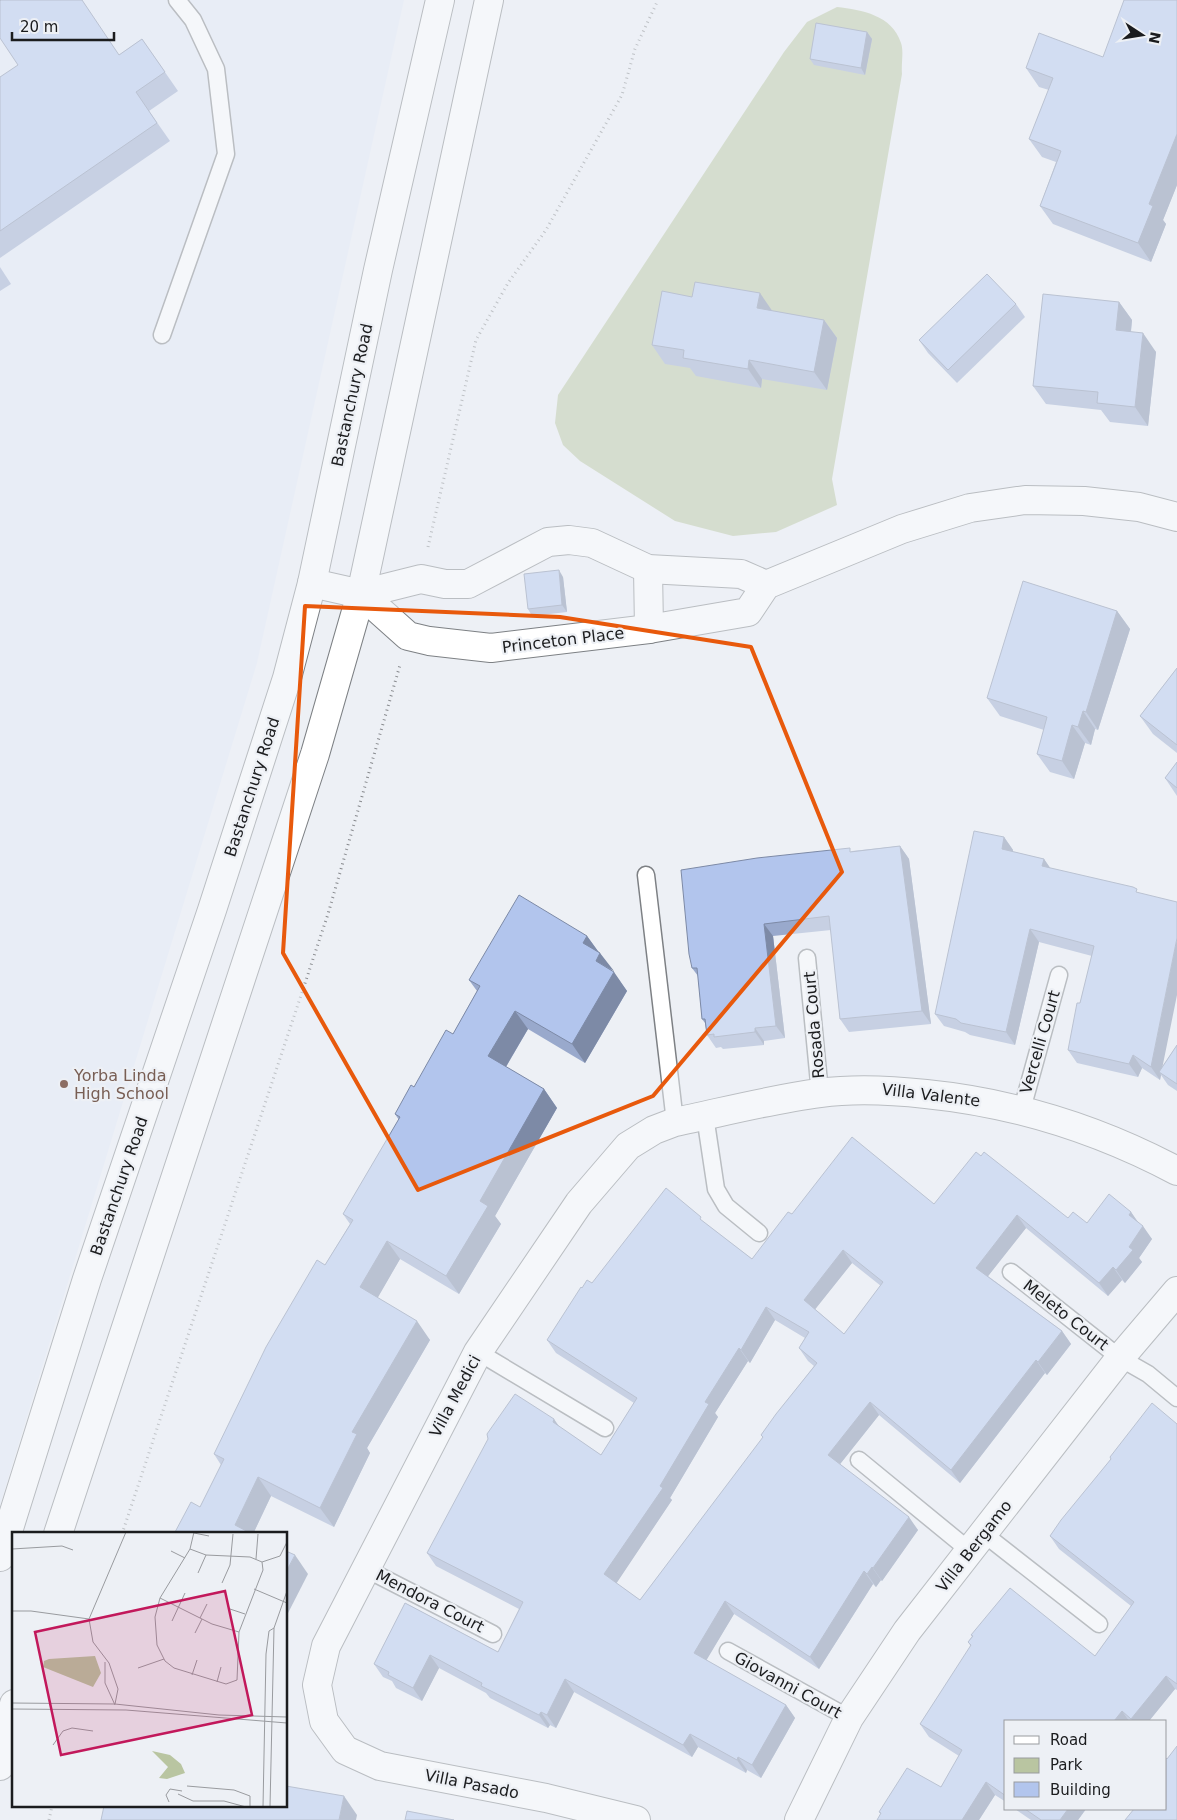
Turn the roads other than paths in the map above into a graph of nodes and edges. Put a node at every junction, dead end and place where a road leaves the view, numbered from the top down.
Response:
1 (177, 0) edge
2 (440, 0) edge
3 (489, 0) edge
4 (162, 335) dead end
5 (1177, 517) edge
6 (648, 569) junction
7 (312, 583) junction
8 (766, 585) junction
9 (361, 594) junction
10 (649, 629) junction
11 (646, 875) dead end
12 (807, 958) dead end
13 (1059, 975) dead end
14 (820, 1092) junction
15 (1022, 1109) junction
16 (704, 1116) junction
17 (675, 1122) junction
18 (1177, 1171) edge
19 (760, 1233) dead end
20 (1011, 1272) dead end
21 (1177, 1291) edge
22 (478, 1352) junction
23 (1120, 1358) junction
24 (1177, 1398) edge
25 (605, 1428) dead end
26 (859, 1460) dead end
27 (59, 1532) edge
28 (977, 1542) junction
29 (0, 1557) edge
30 (366, 1569) junction
31 (1099, 1624) dead end
32 (493, 1634) dead end
33 (728, 1652) dead end
34 (12, 1713) edge
35 (848, 1718) junction
36 (324, 1722) joint
37 (0, 1766) edge
38 (636, 1820) edge
39 (799, 1820) edge

1 - 4 lane
2 - 7 street, Bastanchury Road
3 - 9 street
5 - 8 street
6 - 8 street, Princeton Place
6 - 9 street, Princeton Place
6 - 10 street
7 - 9 street, Princeton Place
7 - 29 street, Bastanchury Road
8 - 10 street, Princeton Place
9 - 10 street, Princeton Place
9 - 27 street
11 - 17 lane
12 - 14 lane, Rosada Court
13 - 15 lane, Vercelli Court
14 - 15 street, Villa Valente
14 - 16 street, Villa Valente
15 - 18 street, Villa Valente
16 - 17 street, Villa Valente
16 - 19 lane
17 - 22 street, Villa Medici
20 - 23 lane, Meleto Court
21 - 23 street, Villa Bergamo
22 - 25 lane
22 - 30 street, Villa Medici
23 - 24 lane, Meleto Court
23 - 28 street, Villa Bergamo
26 - 28 lane
28 - 31 lane
28 - 35 street, Villa Bergamo
30 - 32 lane, Mendora Court
30 - 36 street, Villa Medici
33 - 35 lane, Giovanni Court
34 - 37 street
35 - 39 street, Villa Bergamo
36 - 38 street, Villa Pasado

